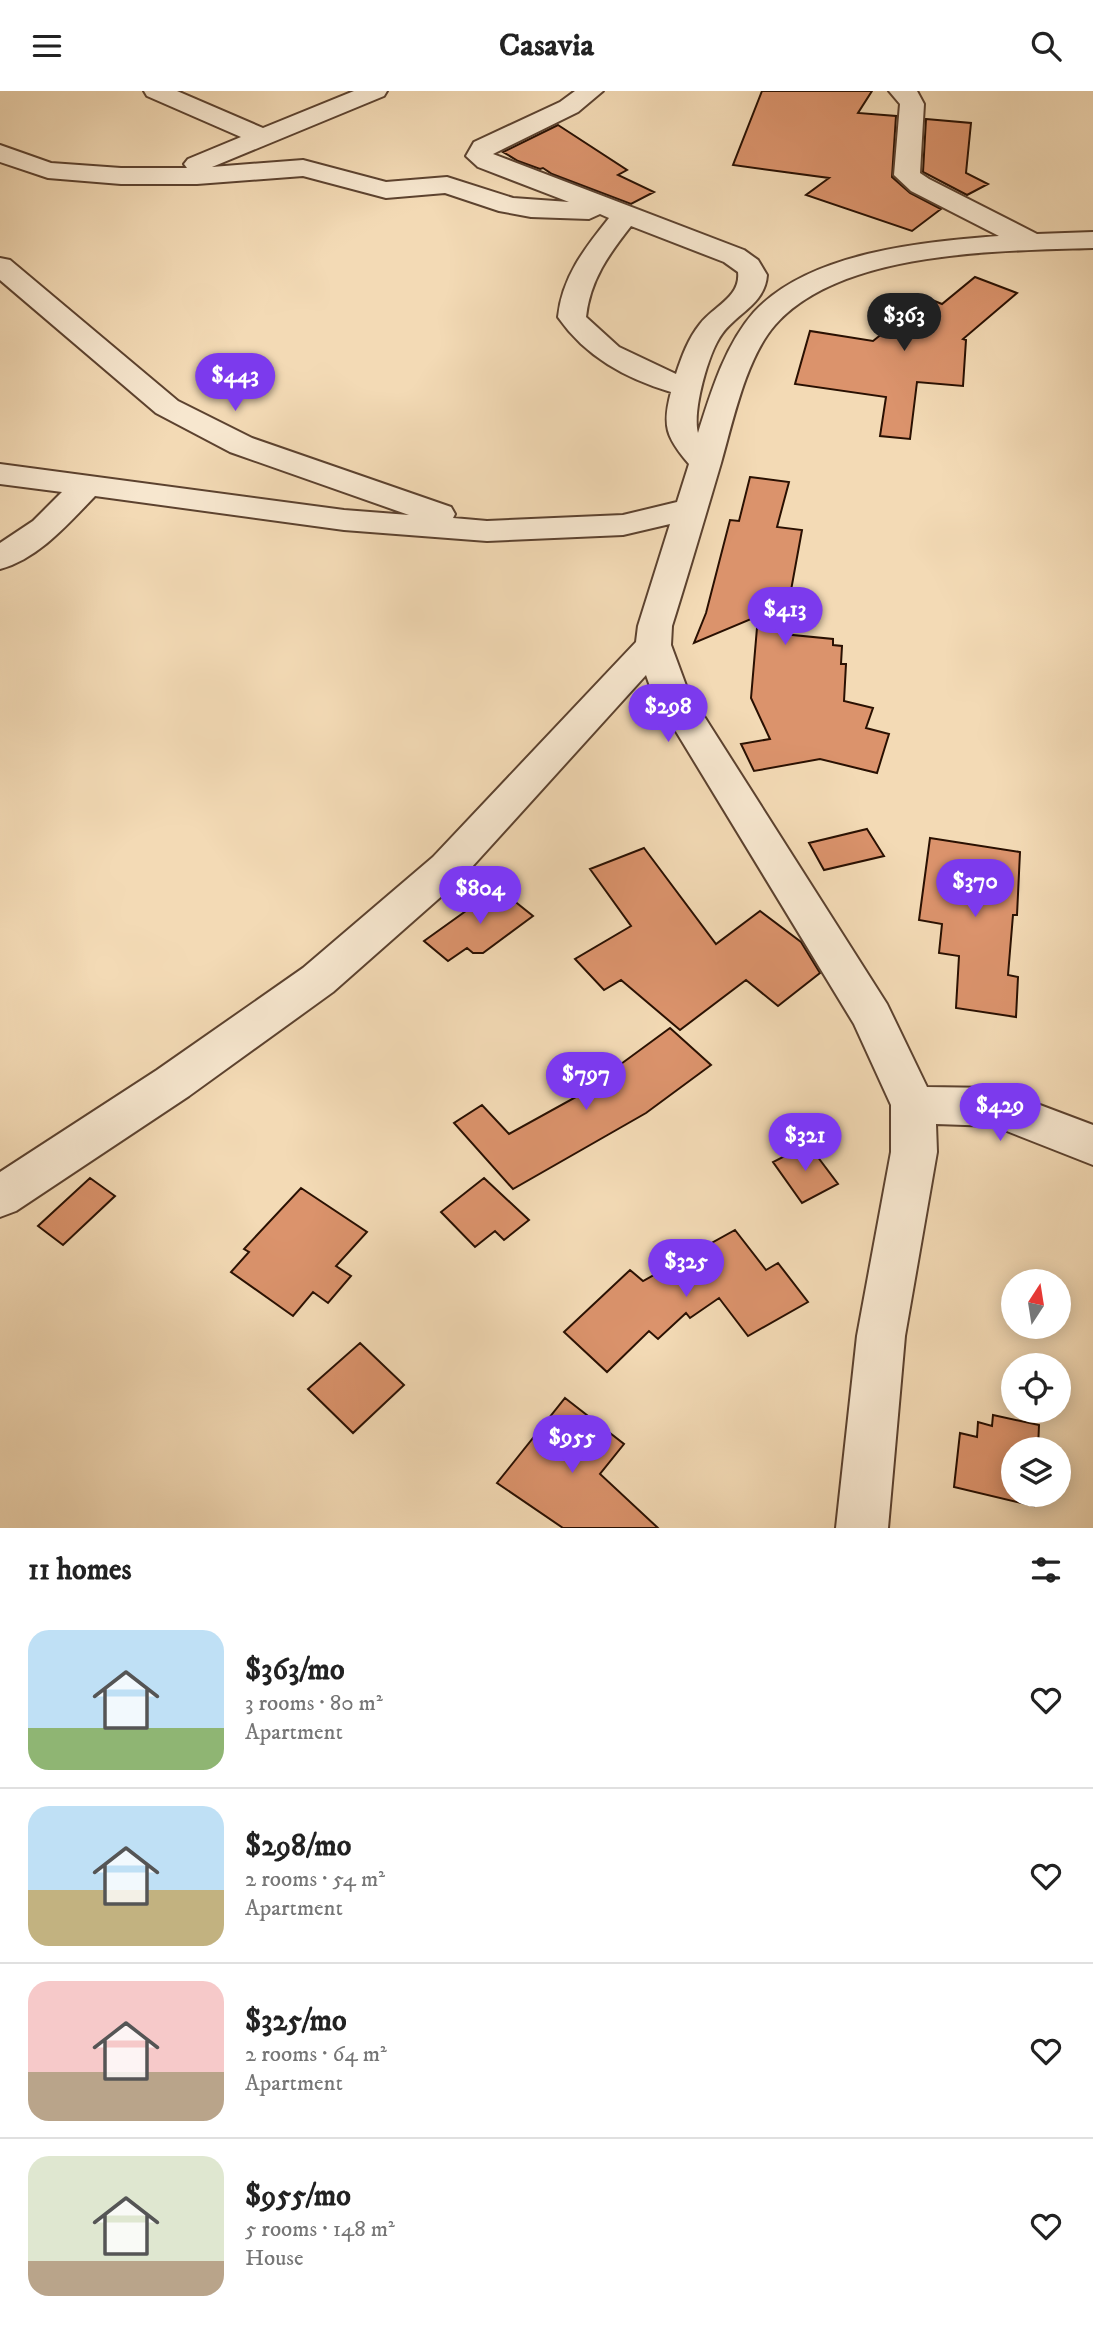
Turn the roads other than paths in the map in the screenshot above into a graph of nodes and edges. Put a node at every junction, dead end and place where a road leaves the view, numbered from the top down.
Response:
1 (156, 91) edge
2 (375, 91) edge
3 (591, 91) edge
4 (901, 91) edge
5 (263, 137) junction
6 (0, 153) edge
7 (165, 177) junction
8 (618, 213) junction
9 (1093, 240) edge
10 (1032, 242) junction
11 (0, 266) edge
12 (689, 388) junction
13 (705, 463) junction
14 (0, 474) edge
15 (86, 487) junction
16 (691, 509) junction
17 (487, 531) junction
18 (0, 558) edge
19 (653, 645) junction
20 (913, 1105) junction
21 (1093, 1146) edge
22 (0, 1197) edge
23 (862, 1528) edge

1 - 5 street
2 - 5 street
3 - 8 street
4 - 10 street
5 - 7 street
6 - 7 street
7 - 8 street
8 - 12 street
8 - 12 street
9 - 10 street
10 - 13 street
11 - 17 street
12 - 13 street
13 - 16 street
14 - 15 street
15 - 17 street
15 - 18 street
16 - 17 street
16 - 19 street
19 - 20 street
19 - 22 street
20 - 21 street
20 - 23 street

